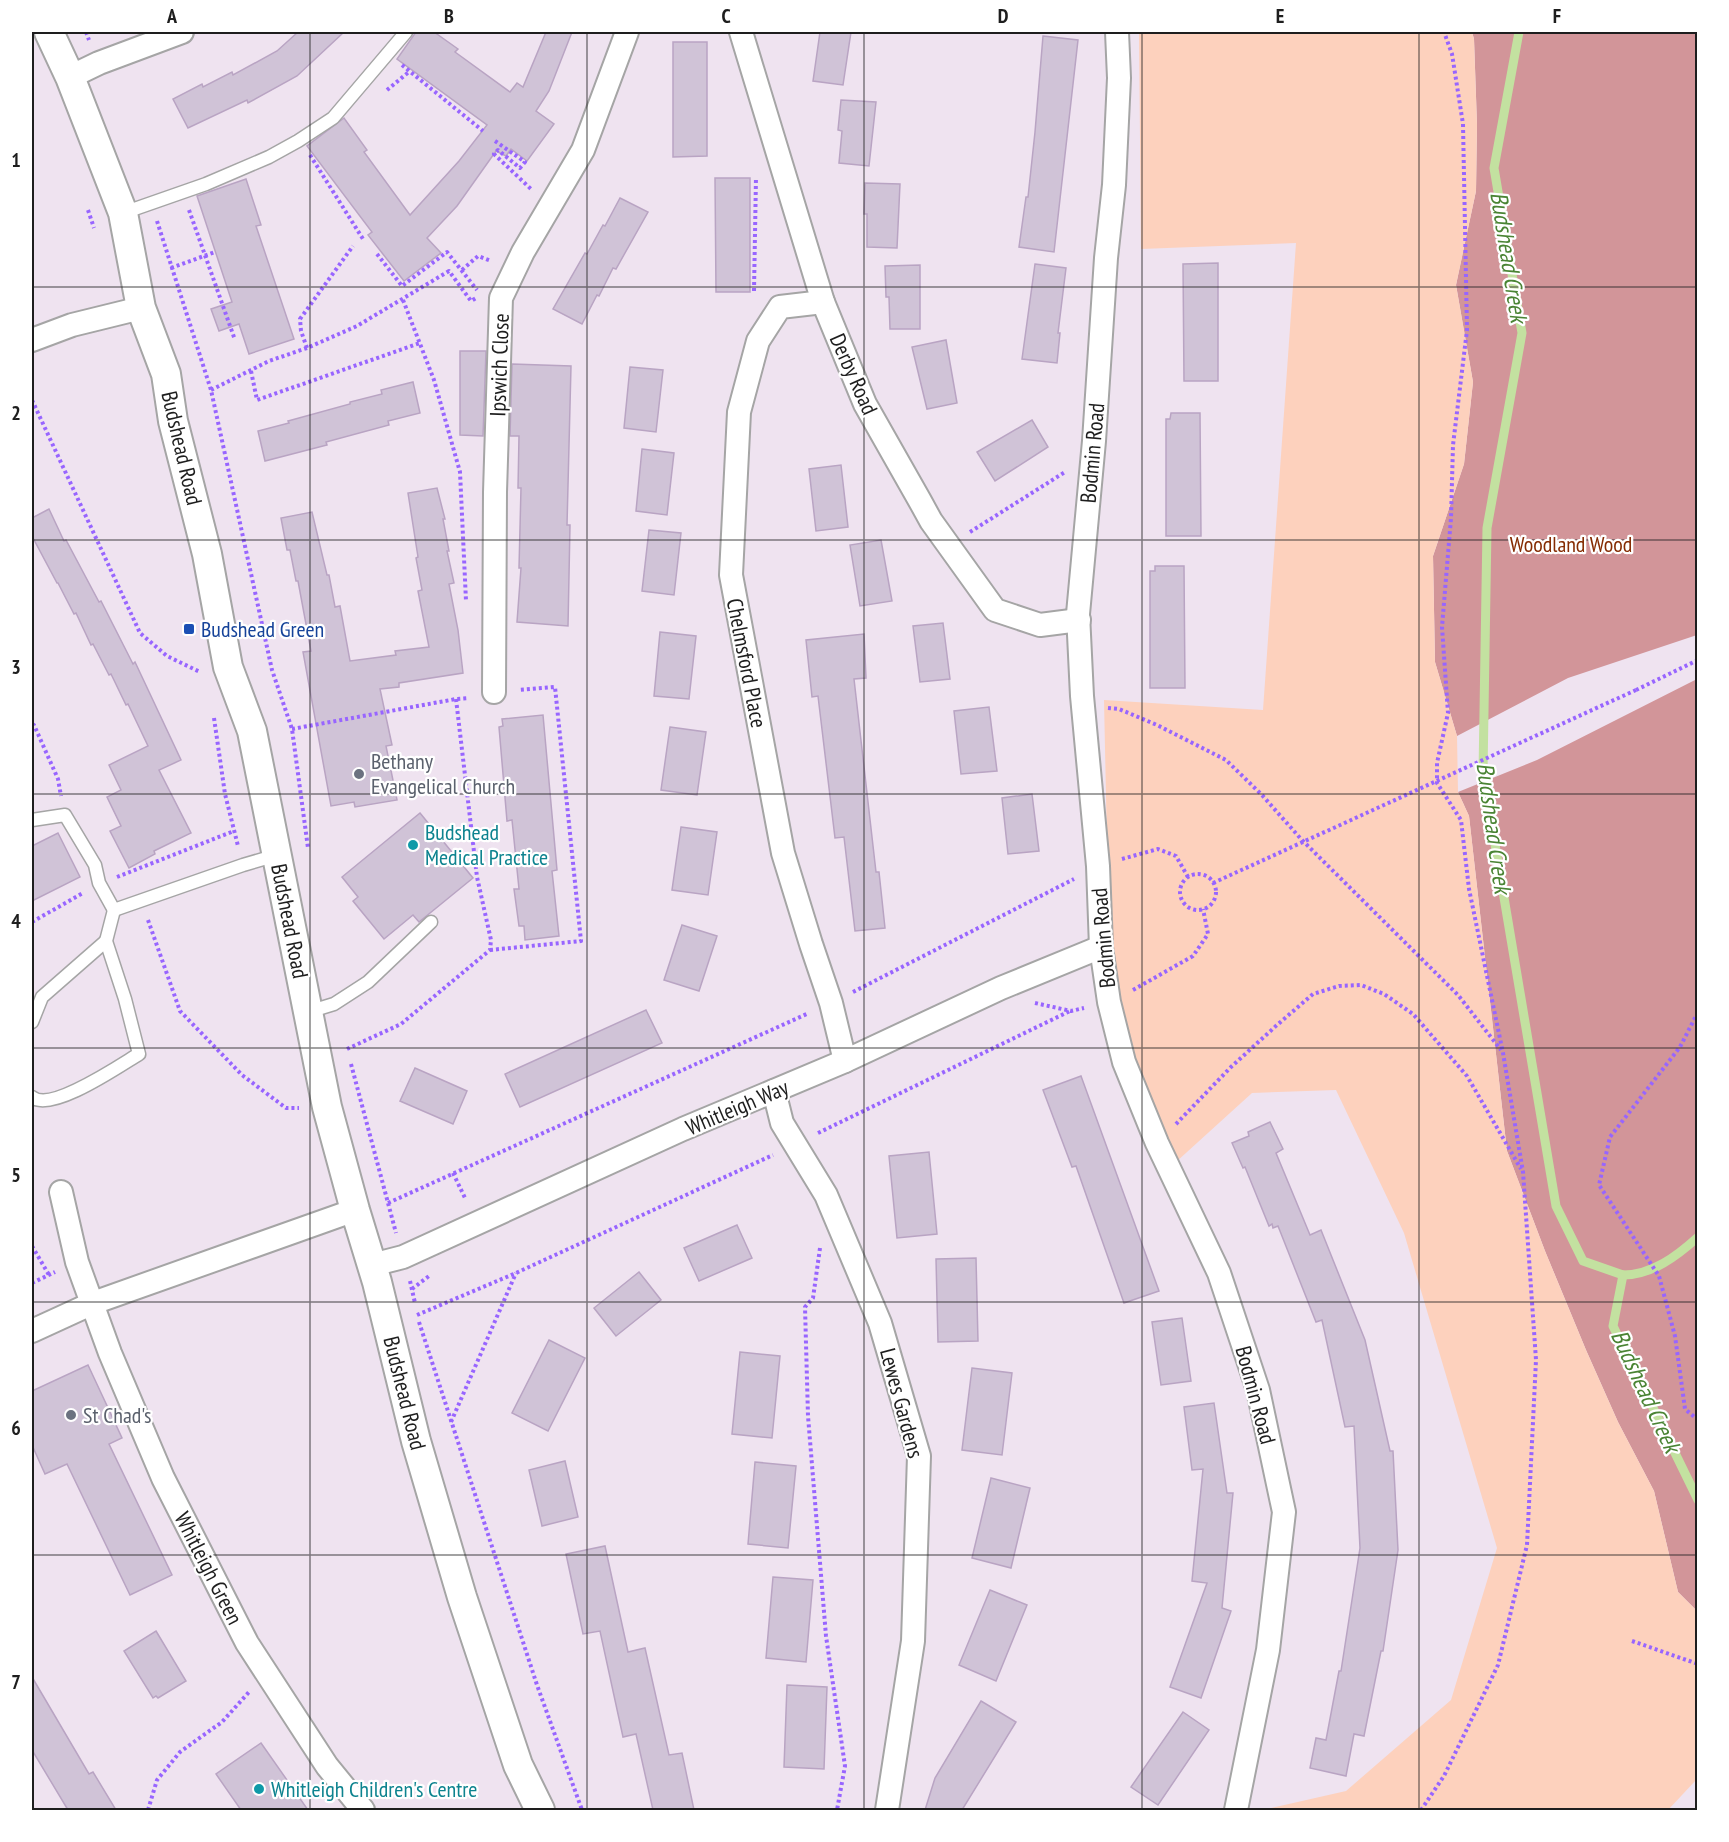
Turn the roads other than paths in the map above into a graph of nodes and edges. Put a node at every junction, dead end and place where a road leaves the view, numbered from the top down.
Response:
1 (49, 32) edge
2 (182, 32) edge
3 (406, 32) edge
4 (627, 32) edge
5 (741, 32) edge
6 (1118, 32) edge
7 (70, 78) junction
8 (123, 213) junction
9 (823, 302) junction
10 (141, 308) junction
11 (32, 340) edge
12 (1078, 620) junction
13 (494, 692) road end
14 (32, 820) edge
15 (277, 855) junction
16 (114, 910) junction
17 (431, 922) dead end
18 (106, 941) junction
19 (1101, 947) junction
20 (321, 1008) junction
21 (32, 1022) edge
22 (845, 1060) junction
23 (774, 1091) junction
24 (32, 1097) edge
25 (62, 1192) dead end
26 (355, 1210) junction
27 (372, 1265) junction
28 (93, 1303) junction
29 (32, 1331) edge
30 (363, 1810) edge
31 (540, 1810) edge
32 (887, 1810) edge
33 (1236, 1810) edge

1 - 7 street, Budshead Road
2 - 7 street
3 - 8 lane
4 - 13 street, Ipswich Close
5 - 9 street, Derby Road
6 - 12 street, Bodmin Road
7 - 8 street, Budshead Road
8 - 10 street, Budshead Road
9 - 12 street, Derby Road
9 - 22 street, Chelmsford Place
10 - 11 street
10 - 15 street, Budshead Road
12 - 19 street, Bodmin Road
14 - 16 lane
15 - 16 lane
15 - 20 street, Budshead Road
16 - 18 lane
17 - 20 lane
18 - 21 lane
18 - 24 lane
19 - 22 street, Whitleigh Way
19 - 33 street, Bodmin Road
20 - 26 street, Budshead Road
22 - 23 street, Whitleigh Way
23 - 27 street, Whitleigh Way
23 - 32 street, Lewes Gardens
25 - 28 street, Whitleigh Green
26 - 27 street, Budshead Road
26 - 28 street
27 - 31 street, Budshead Road
28 - 29 street
28 - 30 street, Whitleigh Green

